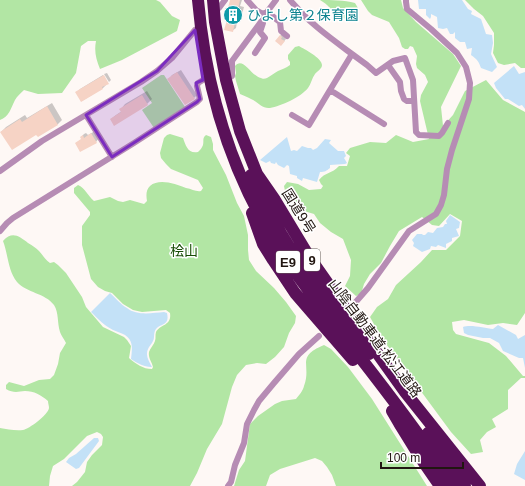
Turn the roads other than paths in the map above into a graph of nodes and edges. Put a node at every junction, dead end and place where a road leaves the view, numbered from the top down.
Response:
1 (192, 0) edge
2 (198, 0) edge
3 (206, 0) edge
4 (225, 0) edge
5 (247, 0) edge
6 (276, 0) edge
7 (290, 0) edge
8 (406, 0) edge
9 (213, 5) edge
10 (264, 15) junction
11 (195, 30) junction
12 (287, 36) dead end
13 (255, 53) dead end
14 (352, 54) junction
15 (388, 65) junction
16 (203, 80) junction
17 (226, 80) junction
18 (330, 90) junction
19 (414, 101) junction
20 (86, 115) junction
21 (292, 115) dead end
22 (448, 123) dead end
23 (384, 124) dead end
24 (112, 157) junction
25 (0, 171) edge
26 (257, 174) junction
27 (252, 214) junction
28 (0, 231) edge
29 (354, 304) dead end
30 (319, 336) dead end
31 (383, 380) junction
32 (433, 447) junction
33 (228, 486) edge
34 (440, 486) edge
35 (454, 486) edge
36 (465, 486) edge
37 (476, 486) edge

1 - 11 highway, 9
2 - 31 highway, 山陰自動車道;松江道路 / E9
3 - 31 highway, 山陰自動車道;松江道路 / E9
4 - 9 street
5 - 10 street
6 - 10 street
7 - 14 street
8 - 29 street
9 - 17 highway, 国道9号 / 9
10 - 12 street
10 - 13 street
10 - 17 street
11 - 16 highway, 9
11 - 20 street
14 - 15 street
14 - 18 street
15 - 19 street
15 - 19 street
16 - 24 street
16 - 27 highway, 9
17 - 26 highway, 国道9号 / 9
18 - 21 street
18 - 23 street
19 - 22 street
20 - 24 street
20 - 25 street
24 - 28 street
26 - 31 highway
26 - 37 highway, 国道9号 / 9
27 - 31 highway
27 - 34 highway, 9
30 - 33 street
31 - 32 highway, 山陰自動車道;松江道路 / E9
32 - 35 highway, 山陰自動車道;松江道路 / E9
32 - 36 highway, 山陰自動車道;松江道路 / E9
32 - 37 highway

